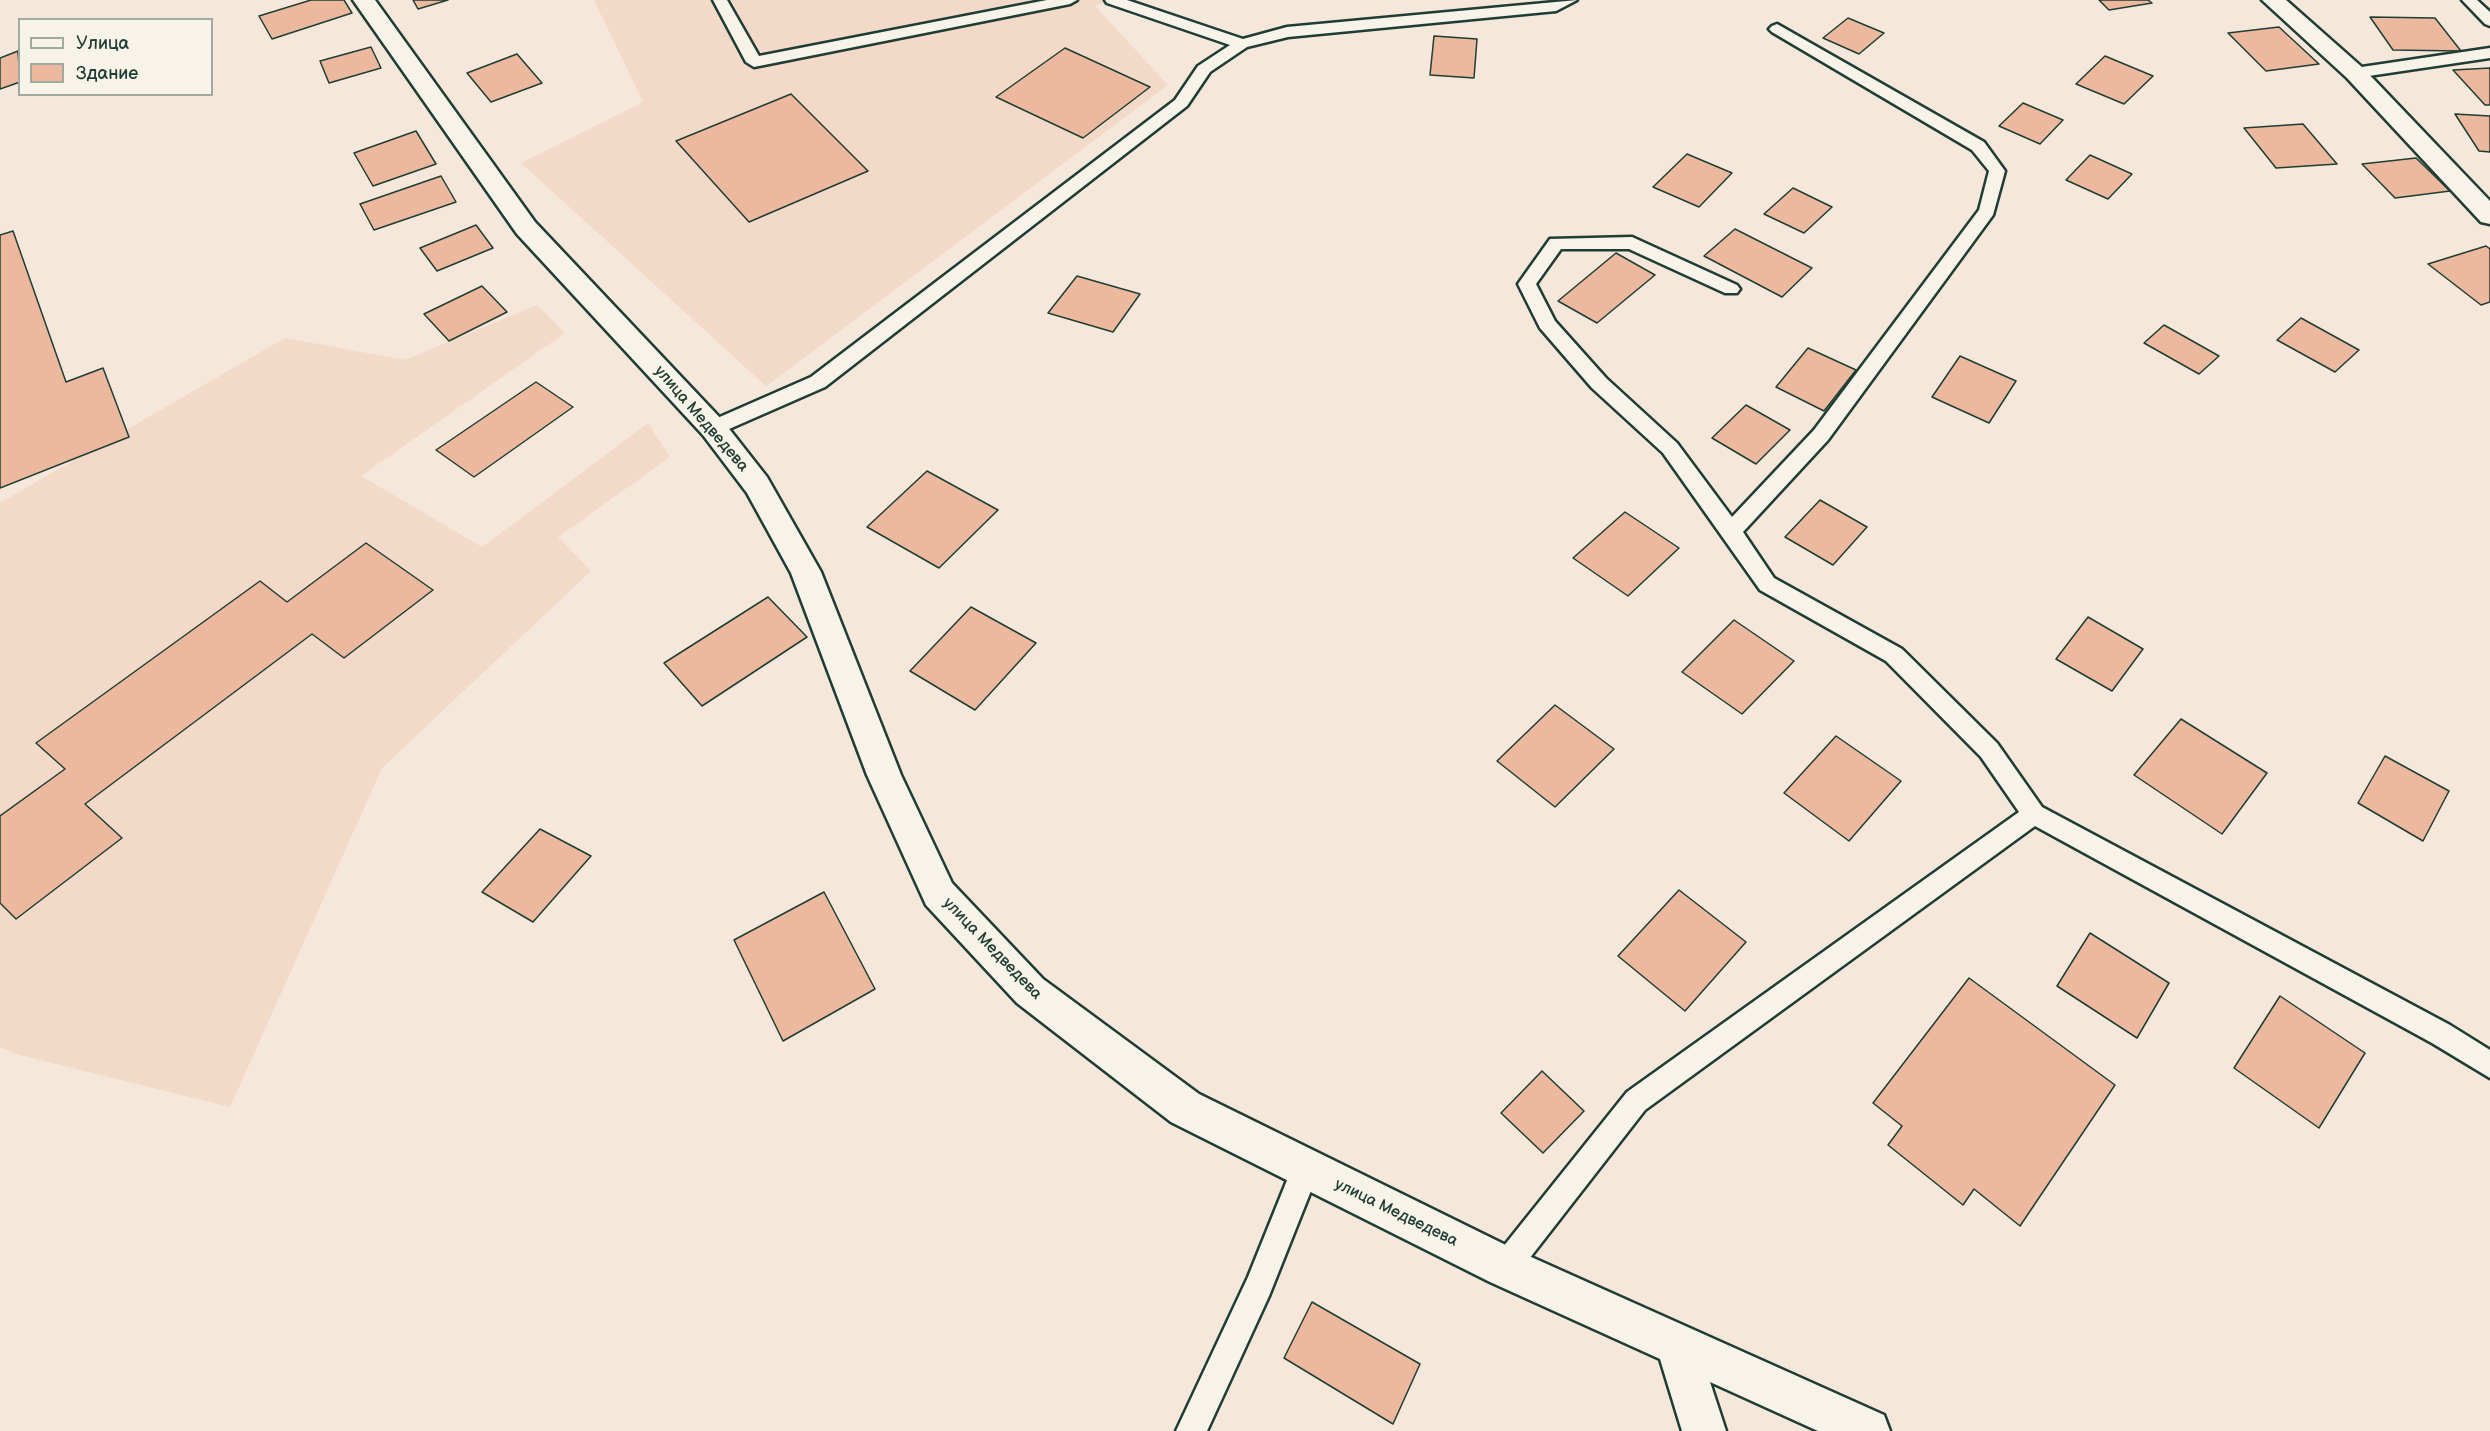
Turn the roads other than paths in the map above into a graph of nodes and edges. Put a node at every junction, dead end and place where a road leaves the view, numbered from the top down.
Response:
1 (364, 0) edge
2 (720, 0) edge
3 (1070, 0) edge
4 (1112, 0) edge
5 (1570, 0) edge
6 (2273, 0) edge
7 (2469, 0) edge
8 (2490, 21) edge
9 (1777, 29) dead end
10 (1242, 44) junction
11 (2490, 53) edge
12 (2355, 74) junction
13 (2490, 216) edge
14 (1731, 289) dead end
15 (713, 428) junction
16 (1731, 531) junction
17 (2034, 814) junction
18 (2490, 1065) edge
19 (1306, 1168) junction
20 (1505, 1267) junction
21 (1677, 1344) junction
22 (1191, 1431) edge
23 (1704, 1431) edge
24 (1868, 1431) edge

1 - 15 street, улица Медведева
2 - 3 lane
4 - 10 lane
5 - 10 lane
6 - 12 street
7 - 8 lane
9 - 16 lane
10 - 15 lane
11 - 12 lane
12 - 13 street
14 - 16 lane
15 - 19 street, улица Медведева
16 - 17 lane
17 - 18 lane
17 - 20 lane
19 - 20 street, улица Медведева
19 - 22 lane
20 - 21 street, улица Медведева
21 - 23 street
21 - 24 street, улица Медведева

